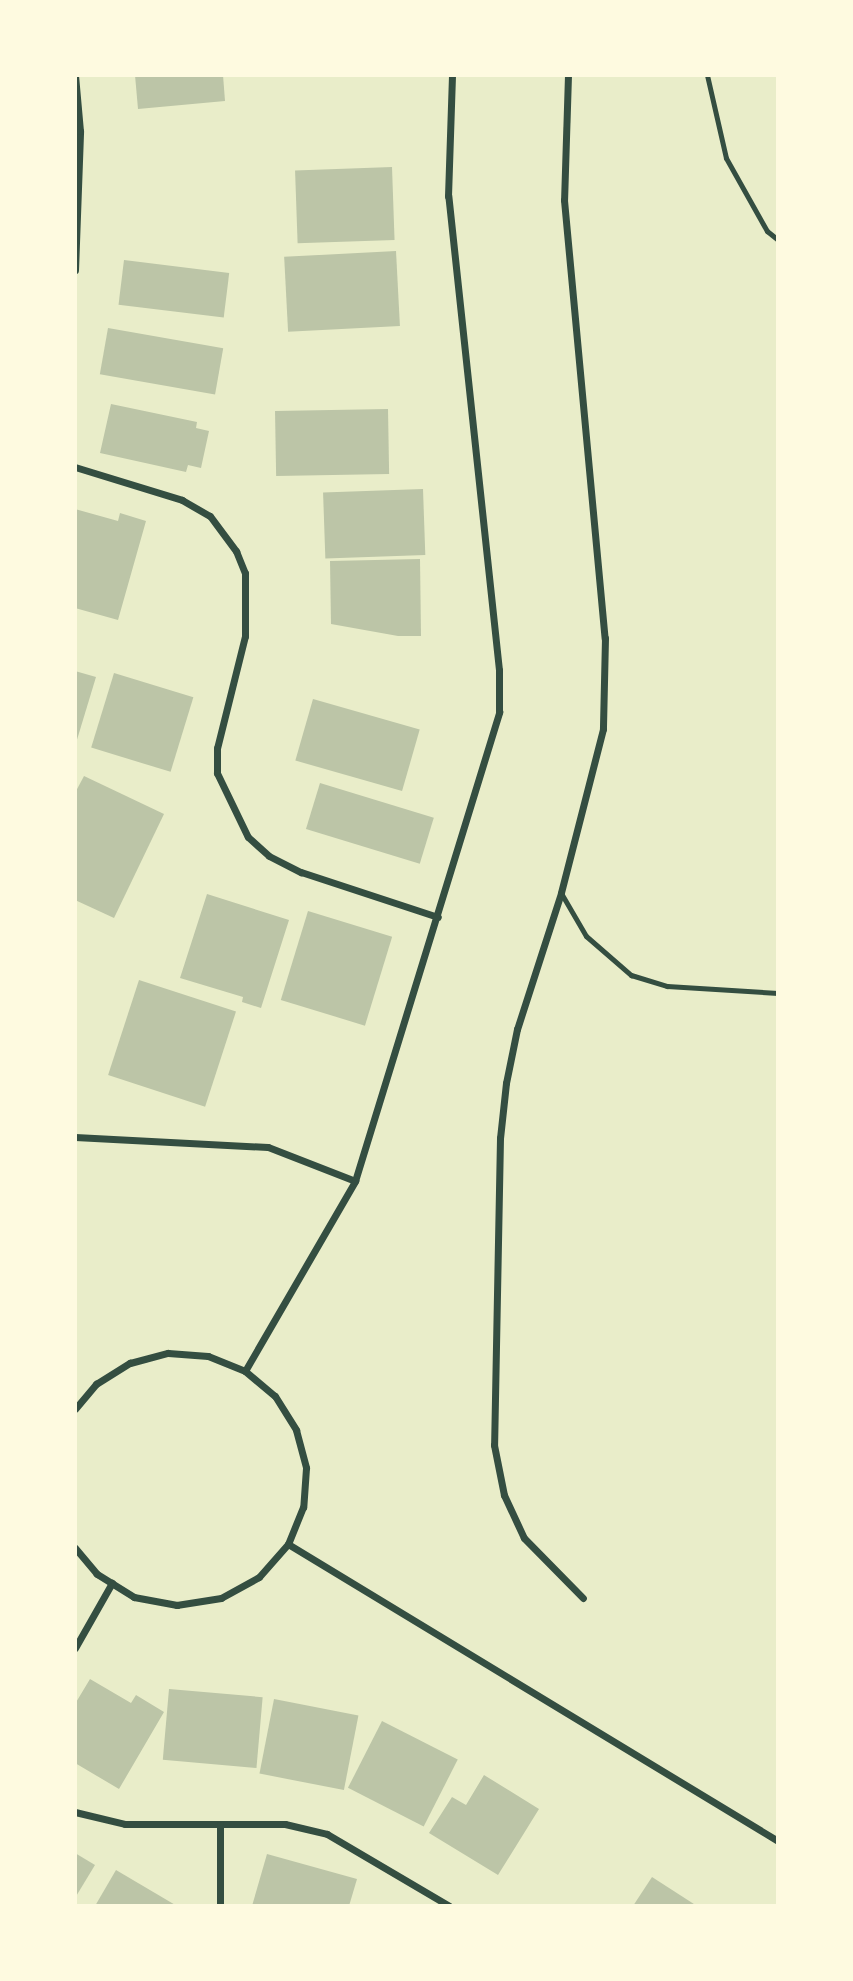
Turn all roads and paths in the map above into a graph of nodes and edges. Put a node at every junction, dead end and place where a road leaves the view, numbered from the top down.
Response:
1 (75, 75) edge
2 (452, 75) edge
3 (568, 75) edge
4 (706, 75) edge
5 (778, 240) edge
6 (75, 270) edge
7 (75, 467) edge
8 (561, 893) junction
9 (438, 917) junction
10 (778, 993) edge
11 (75, 1137) edge
12 (355, 1181) junction
13 (245, 1371) junction
14 (75, 1409) edge
15 (288, 1544) junction
16 (75, 1548) edge
17 (112, 1583) junction
18 (583, 1598) dead end
19 (75, 1648) edge
20 (75, 1812) edge
21 (220, 1825) junction
22 (778, 1841) edge
23 (220, 1906) edge
24 (449, 1906) edge

1 - 6 street
2 - 9 street
3 - 8 street
4 - 5 lane
7 - 9 street
8 - 10 lane
8 - 18 street
9 - 12 street
11 - 12 street
12 - 13 street
13 - 14 street
13 - 15 street
15 - 17 street
15 - 22 street
16 - 17 street
17 - 19 street
20 - 21 street
21 - 23 street
21 - 24 street

